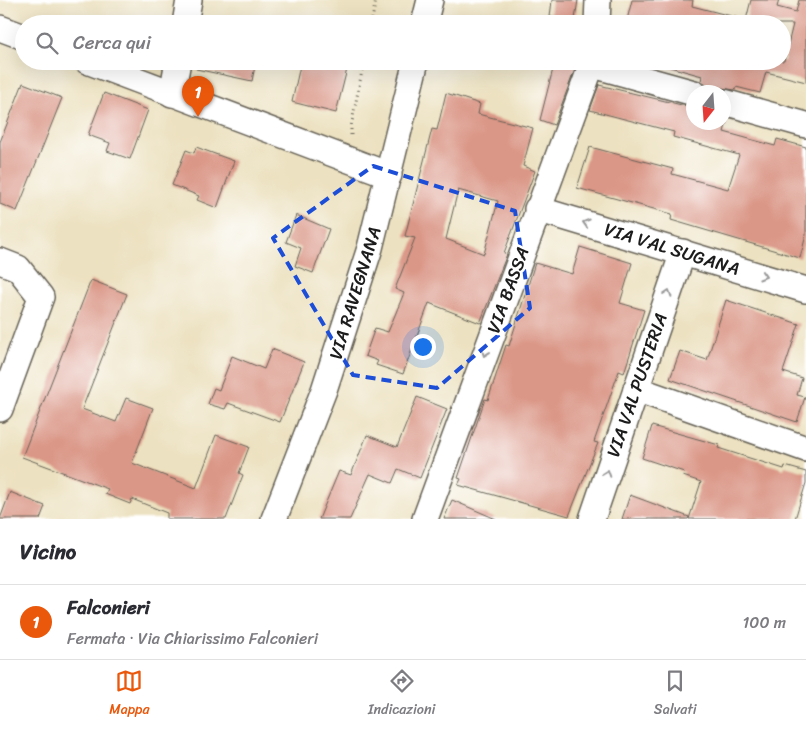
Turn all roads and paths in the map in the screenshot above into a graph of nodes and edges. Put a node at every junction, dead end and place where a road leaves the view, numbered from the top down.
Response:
1 (189, 0) edge
2 (376, 0) edge
3 (430, 0) edge
4 (598, 0) edge
5 (186, 15) edge
6 (373, 15) edge
7 (426, 15) edge
8 (597, 15) edge
9 (0, 28) edge
10 (15, 34) edge
11 (110, 70) edge
12 (176, 70) edge
13 (362, 70) edge
14 (414, 70) edge
15 (590, 70) edge
16 (617, 70) edge
17 (686, 91) edge
18 (172, 94) junction
19 (731, 104) edge
20 (806, 125) edge
21 (351, 141) dead end
22 (389, 175) junction
23 (537, 209) junction
24 (683, 252) junction
25 (0, 261) edge
26 (806, 290) edge
27 (636, 389) junction
28 (0, 409) edge
29 (806, 449) edge
30 (274, 519) edge
31 (424, 519) edge
32 (592, 519) edge

1 - 5 street
2 - 6 path
3 - 7 street
4 - 8 street
9 - 10 street
11 - 18 street
12 - 18 street
13 - 21 path
14 - 22 street, VIA RAVEGNANA
15 - 23 street, VIA BASSA
16 - 17 street
18 - 22 street
19 - 20 street
22 - 30 street, VIA RAVEGNANA
24 -> 23 street, VIA VAL SUGANA
23 -> 31 street, VIA BASSA
24 -> 26 street, VIA VAL SUGANA
27 -> 24 street, VIA VAL PUSTERIA
25 - 28 street
27 - 29 street
32 -> 27 street, VIA VAL PUSTERIA

